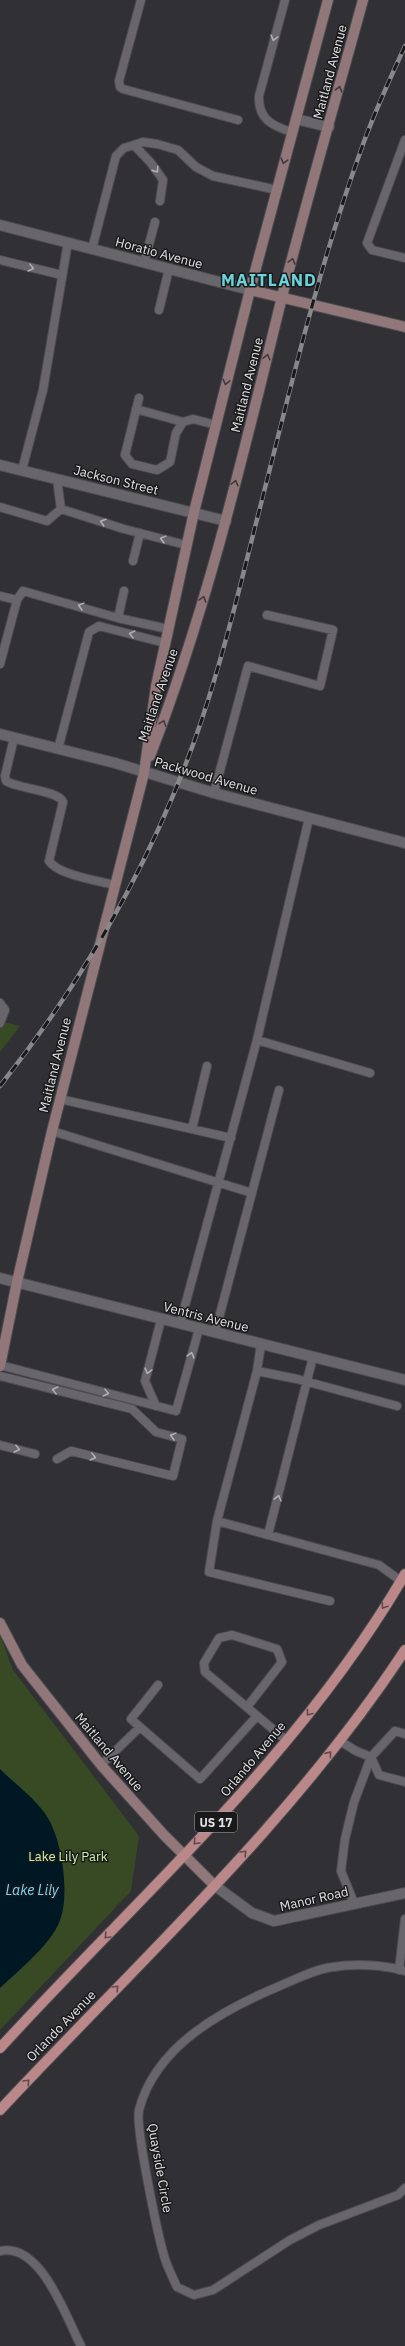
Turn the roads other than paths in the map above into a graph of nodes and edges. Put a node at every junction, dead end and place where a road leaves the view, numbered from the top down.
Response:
1 (141, 0) edge
2 (285, 0) edge
3 (328, 0) edge
4 (363, 0) edge
5 (296, 119) junction
6 (238, 120) dead end
7 (328, 127) junction
8 (292, 132) junction
9 (405, 140) edge
10 (134, 145) junction
11 (277, 190) junction
12 (160, 202) dead end
13 (155, 222) dead end
14 (0, 224) edge
15 (68, 242) junction
16 (92, 249) junction
17 (405, 258) edge
18 (0, 260) edge
19 (144, 263) junction
20 (169, 269) junction
21 (62, 275) junction
22 (250, 290) junction
23 (282, 299) junction
24 (160, 310) dead end
25 (405, 327) edge
26 (139, 398) dead end
27 (136, 409) junction
28 (183, 422) junction
29 (216, 425) junction
30 (0, 467) edge
31 (22, 470) junction
32 (57, 479) junction
33 (0, 507) edge
34 (61, 509) junction
35 (194, 512) junction
36 (226, 521) junction
37 (140, 533) junction
38 (186, 545) junction
39 (133, 561) dead end
40 (124, 591) dead end
41 (0, 596) edge
42 (17, 600) junction
43 (267, 615) dead end
44 (118, 618) junction
45 (168, 629) junction
46 (165, 643) junction
47 (0, 664) edge
48 (0, 734) edge
49 (14, 738) junction
50 (58, 749) junction
51 (144, 773) junction
52 (214, 793) junction
53 (309, 818) junction
54 (405, 843) edge
55 (115, 885) junction
56 (0, 1003) edge
57 (0, 1023) edge
58 (257, 1040) junction
59 (207, 1066) dead end
60 (370, 1073) dead end
61 (279, 1090) dead end
62 (60, 1099) junction
63 (192, 1129) junction
64 (52, 1131) junction
65 (231, 1138) junction
66 (218, 1184) junction
67 (252, 1193) junction
68 (0, 1278) edge
69 (17, 1282) junction
70 (161, 1320) junction
71 (180, 1324) junction
72 (199, 1329) junction
73 (215, 1333) junction
74 (261, 1344) junction
75 (313, 1357) junction
76 (0, 1366) edge
77 (257, 1370) junction
78 (0, 1376) edge
79 (405, 1380) edge
80 (307, 1381) junction
81 (156, 1406) junction
82 (397, 1406) dead end
83 (0, 1445) edge
84 (35, 1454) dead end
85 (56, 1459) dead end
86 (217, 1521) junction
87 (268, 1535) junction
88 (403, 1577) edge
89 (330, 1601) dead end
90 (0, 1623) edge
91 (404, 1654) edge
92 (158, 1684) dead end
93 (247, 1707) junction
94 (257, 1716) junction
95 (140, 1727) junction
96 (405, 1734) edge
97 (287, 1741) junction
98 (340, 1741) junction
99 (371, 1757) junction
100 (101, 1765) junction
101 (405, 1782) edge
102 (184, 1855) junction
103 (214, 1885) junction
104 (405, 1893) edge
105 (354, 1903) junction
106 (405, 1918) edge
107 (402, 1971) edge
108 (0, 2048) edge
109 (0, 2110) edge
110 (405, 2188) edge
111 (0, 2251) edge
112 (81, 2346) edge

1 - 6 lane
2 -> 8 lane
3 - 5 main road, Maitland Avenue
7 -> 4 main road, Maitland Avenue
5 - 7 street
5 - 8 main road, Maitland Avenue
23 -> 7 main road, Maitland Avenue
8 -> 11 main road, Maitland Avenue
9 - 17 lane
10 - 11 lane
10 -> 12 lane
10 - 16 lane
11 - 22 main road, Maitland Avenue
13 - 19 lane
14 - 15 street, Horatio Avenue
15 - 16 street, Horatio Avenue
15 - 21 lane
16 - 19 street, Horatio Avenue
18 -> 21 lane
19 - 20 street, Horatio Avenue
20 - 22 street, Horatio Avenue
20 - 24 lane
21 - 31 lane
22 - 23 main road, Horatio Avenue
22 -> 29 main road, Maitland Avenue
23 - 25 main road, Horatio Avenue
36 -> 23 main road, Maitland Avenue
26 - 27 lane
27 - 28 lane
27 - 28 lane
28 - 29 lane
29 - 35 main road, Maitland Avenue
30 - 31 street, Jackson Street
31 - 32 street, Jackson Street
32 - 34 lane
32 - 35 street, Jackson Street
33 - 34 lane
37 -> 34 lane
35 - 36 street, Jackson Street
35 - 38 main road, Maitland Avenue
51 -> 36 main road, Maitland Avenue
38 -> 37 lane
37 - 39 lane
38 - 45 main road, Maitland Avenue
40 - 44 lane
41 - 42 lane
44 -> 42 lane
42 - 47 lane
43 - 52 lane
44 - 45 lane
45 - 46 main road, Maitland Avenue
46 -> 50 lane
46 - 51 main road, Maitland Avenue
48 - 49 street, Packwood Avenue
49 - 50 street, Packwood Avenue
49 - 55 lane
50 - 51 street, Packwood Avenue
51 - 52 street, Packwood Avenue
51 - 55 main road, Maitland Avenue
52 - 53 street, Packwood Avenue
53 - 54 street, Packwood Avenue
53 - 58 lane
55 - 62 main road, Maitland Avenue
56 - 57 lane
58 - 60 lane
58 - 65 lane
59 - 63 lane
61 - 67 lane
62 - 63 lane
62 - 64 main road, Maitland Avenue
63 - 65 lane
64 - 66 lane
64 - 69 main road, Maitland Avenue
65 - 66 lane
66 - 67 lane
66 - 71 lane
67 - 73 lane
68 - 69 street, Ventris Avenue
69 - 70 street, Ventris Avenue
69 - 76 main road, Maitland Avenue
70 - 71 street, Ventris Avenue
70 -> 81 lane
71 - 72 street, Ventris Avenue
72 - 73 street, Ventris Avenue
81 -> 72 lane
73 - 74 street, Ventris Avenue
74 - 75 street, Ventris Avenue
74 - 77 lane
75 - 79 street, Ventris Avenue
75 - 80 lane
76 -> 81 lane
77 - 80 lane
77 - 86 lane
85 -> 78 lane
80 - 82 lane
87 -> 80 lane
83 -> 84 lane
86 - 87 lane
86 - 89 lane
87 - 88 lane
88 -> 97 main road, Orlando Avenue / US 17
90 - 100 main road, Maitland Avenue
91 - 98 main road, Orlando Avenue / US 17
92 - 95 lane
93 - 93 lane
93 - 94 lane
94 - 95 lane
94 - 97 lane
95 - 100 lane
96 - 99 lane
97 -> 102 main road, Orlando Avenue / US 17
98 - 99 lane
103 -> 98 main road, Orlando Avenue / US 17
99 - 101 lane
99 - 105 lane
100 - 102 main road, Maitland Avenue
102 - 103 main road, Maitland Avenue
102 -> 108 main road, Orlando Avenue / US 17
103 - 105 street, Manor Road
109 -> 103 main road, Orlando Avenue / US 17
104 - 105 street, Manor Road
106 - 107 lane, Quayside Circle
107 - 110 lane, Quayside Circle
111 - 112 lane

